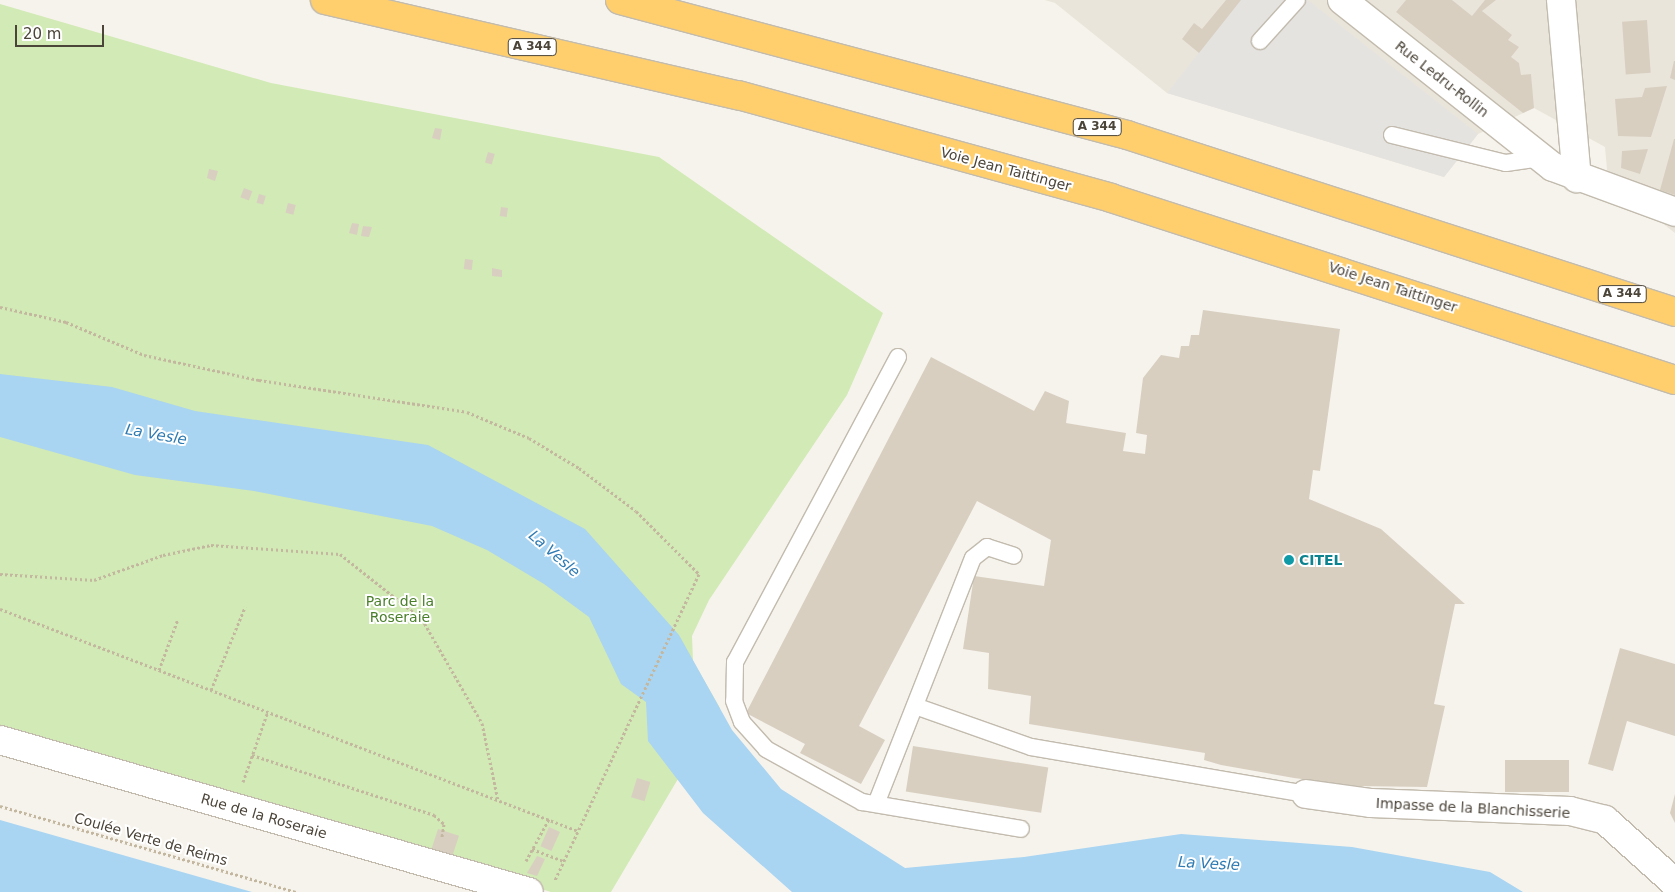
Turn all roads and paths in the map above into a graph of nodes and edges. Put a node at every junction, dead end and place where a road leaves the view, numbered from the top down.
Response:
1 (325, 0) edge
2 (620, 0) edge
3 (1296, 0) edge
4 (1342, 0) edge
5 (1561, 0) edge
6 (1260, 41) dead end
7 (1392, 135) dead end
8 (1541, 158) junction
9 (1577, 178) junction
10 (1675, 212) edge
11 (0, 307) edge
12 (1675, 312) edge
13 (898, 357) dead end
14 (1675, 380) edge
15 (1014, 556) dead end
16 (0, 574) edge
17 (245, 607) dead end
18 (0, 609) edge
19 (178, 619) dead end
20 (159, 670) junction
21 (211, 690) junction
22 (915, 706) junction
23 (268, 711) junction
24 (0, 740) edge
25 (252, 755) junction
26 (1306, 794) joint
27 (498, 800) junction
28 (876, 804) junction
29 (0, 806) edge
30 (234, 807) junction
31 (549, 819) junction
32 (1021, 829) dead end
33 (578, 831) junction
34 (448, 846) dead end
35 (532, 849) junction
36 (564, 861) junction
37 (1675, 883) edge
38 (534, 884) edge
39 (296, 892) edge

1 - 14 highway, Voie Jean Taittinger / A 344
2 - 12 highway, A 344
3 - 6 lane
4 - 8 street, Rue Ledru-Rollin
5 - 9 street
7 - 8 lane
8 - 9 street, Rue Ledru-Rollin
9 - 10 street, Rue Ledru-Rollin
11 - 33 path
13 - 28 lane
15 - 22 lane
16 - 27 path
17 - 21 path
18 - 20 path
19 - 20 path
20 - 21 path
21 - 23 path
22 - 26 lane
22 - 28 lane
23 - 25 path
23 - 27 path
24 - 30 street, Rue de la Roseraie
25 - 30 path
25 - 34 path
26 - 37 street, Impasse de la Blanchisserie
27 - 31 path
28 - 32 lane
29 - 39 path, Coulée Verte de Reims
30 - 38 street, Rue de la Roseraie
31 - 33 path
31 - 35 path
33 - 36 path
35 - 36 path
35 - 38 path
36 - 38 path

